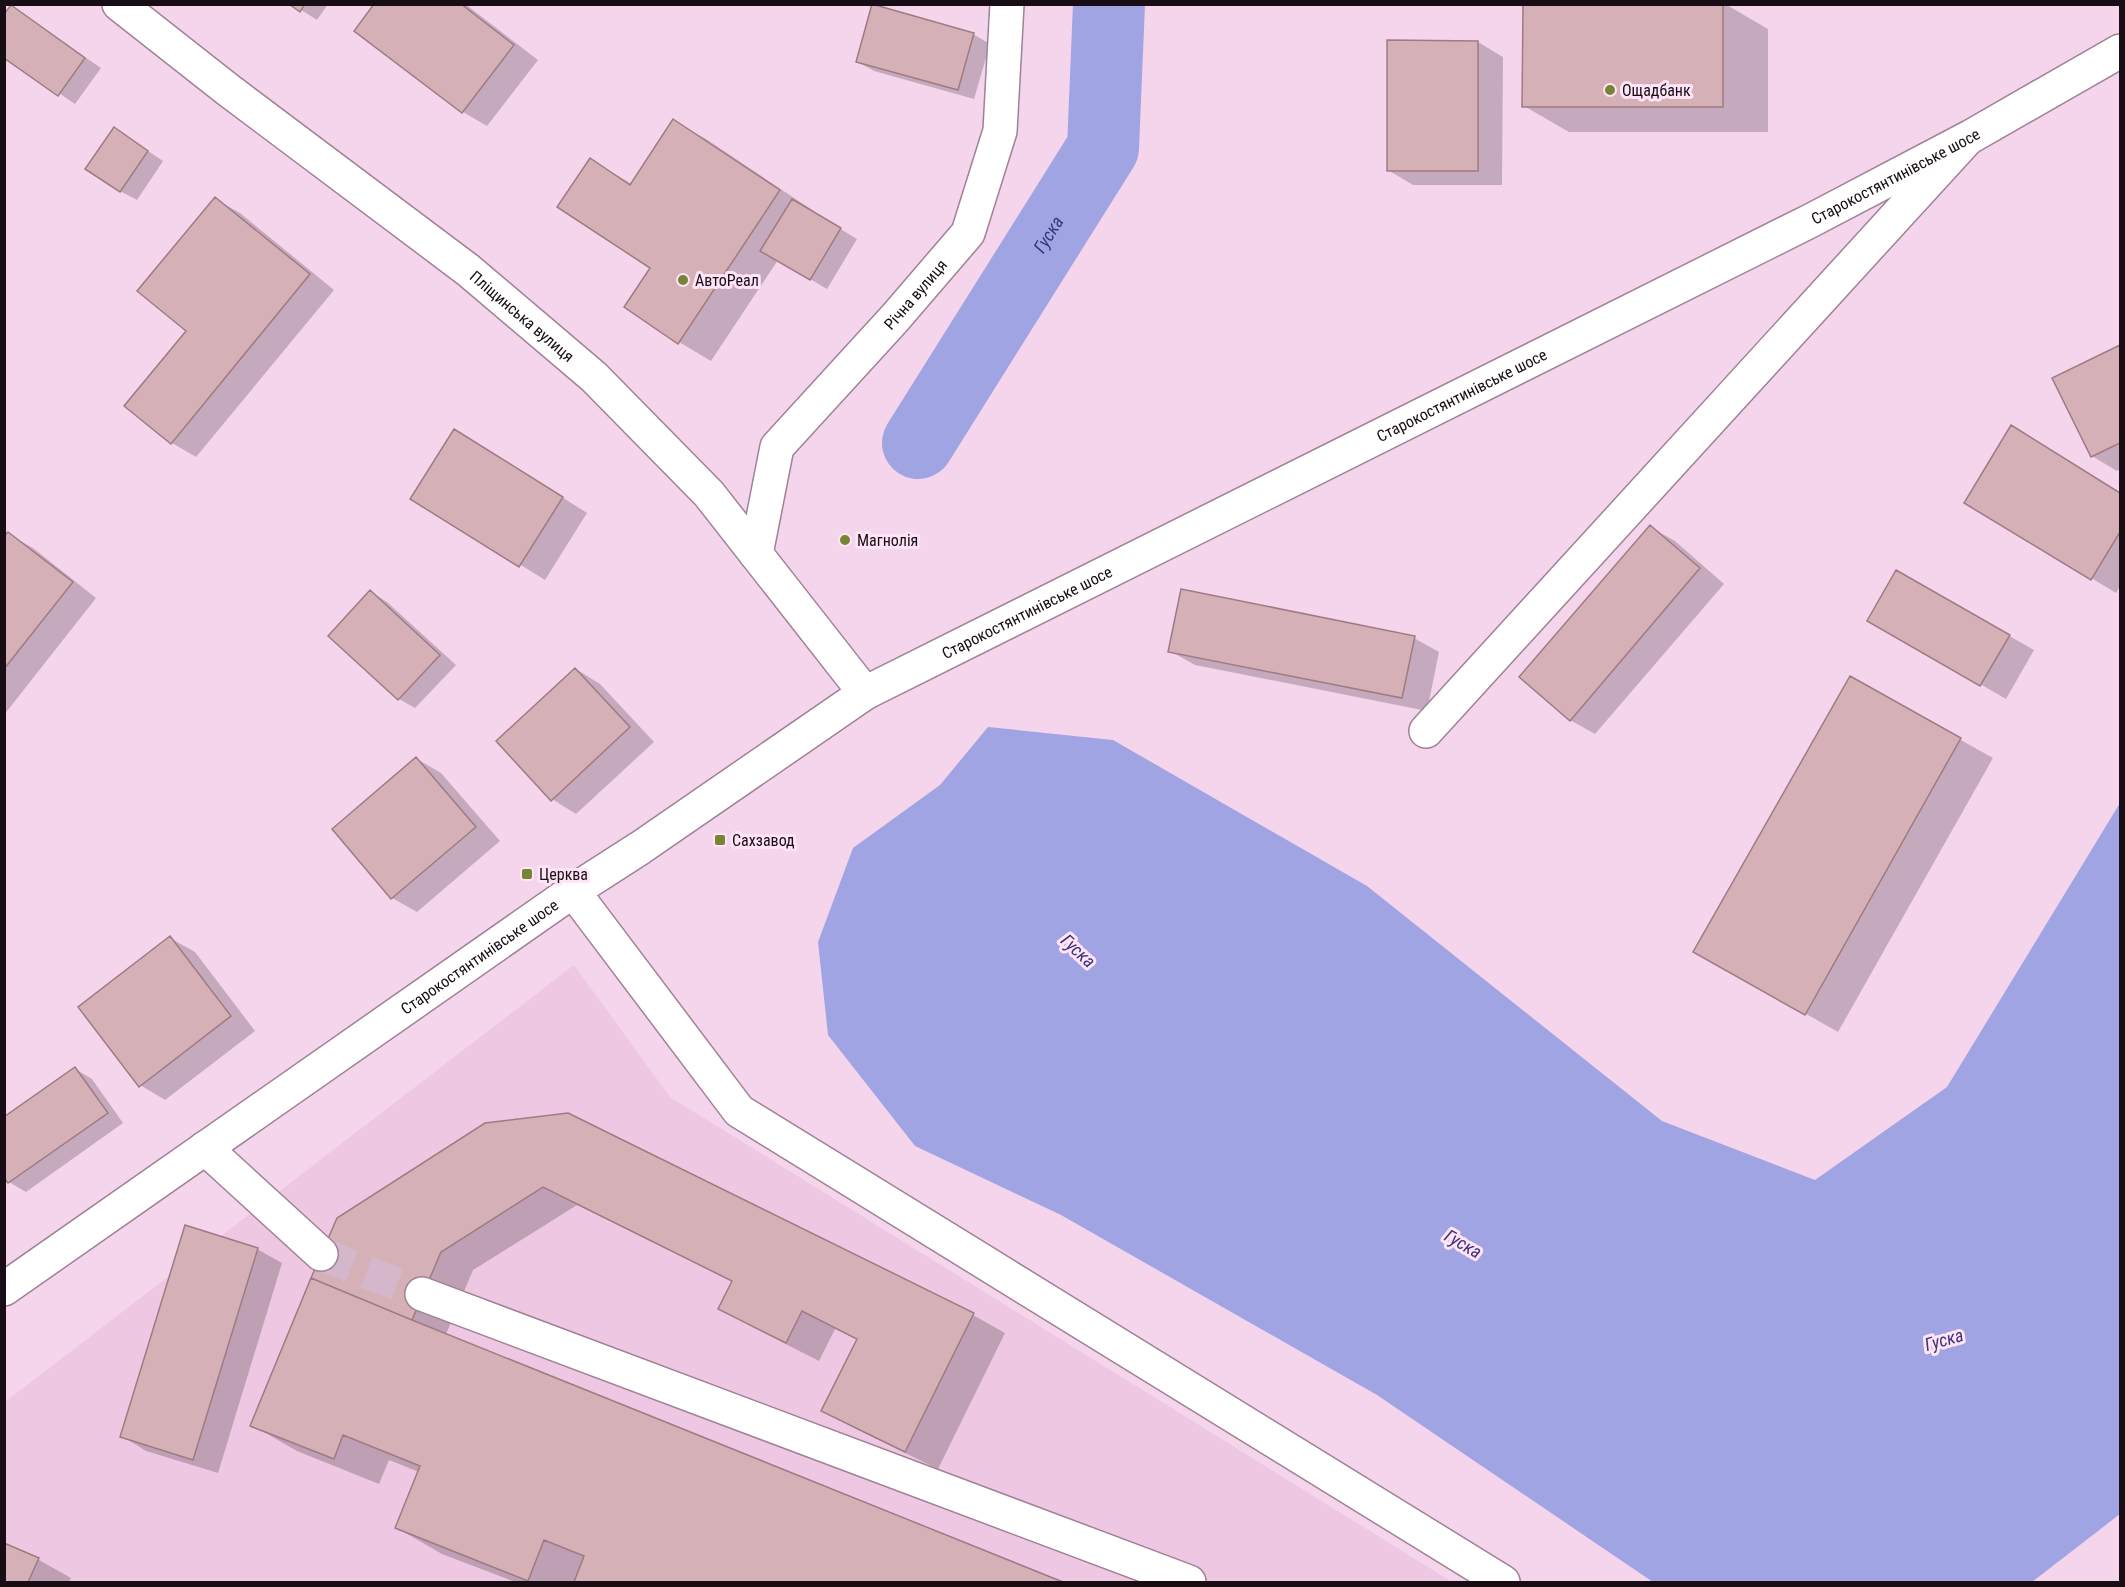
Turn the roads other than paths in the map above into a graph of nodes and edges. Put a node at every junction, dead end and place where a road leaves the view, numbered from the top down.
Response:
1 (119, 4) edge
2 (1007, 4) edge
3 (2121, 51) edge
4 (1970, 137) junction
5 (756, 554) junction
6 (865, 693) junction
7 (1426, 731) dead end
8 (573, 891) junction
9 (205, 1149) junction
10 (321, 1254) tunnel mouth
11 (4, 1289) edge
12 (422, 1294) tunnel mouth
13 (1189, 1582) edge
14 (1503, 1582) edge

1 - 5 main road, Пліщинська вулиця
2 - 5 main road, Річна вулиця
3 - 4 main road, Старокостянтинівське шосе
4 - 6 main road, Старокостянтинівське шосе
4 - 7 main road
5 - 6 main road, Пліщинська вулиця
6 - 8 main road, Старокостянтинівське шосе
8 - 9 main road, Старокостянтинівське шосе
8 - 14 main road
9 - 10 main road
9 - 11 main road, Старокостянтинівське шосе
12 - 13 main road

